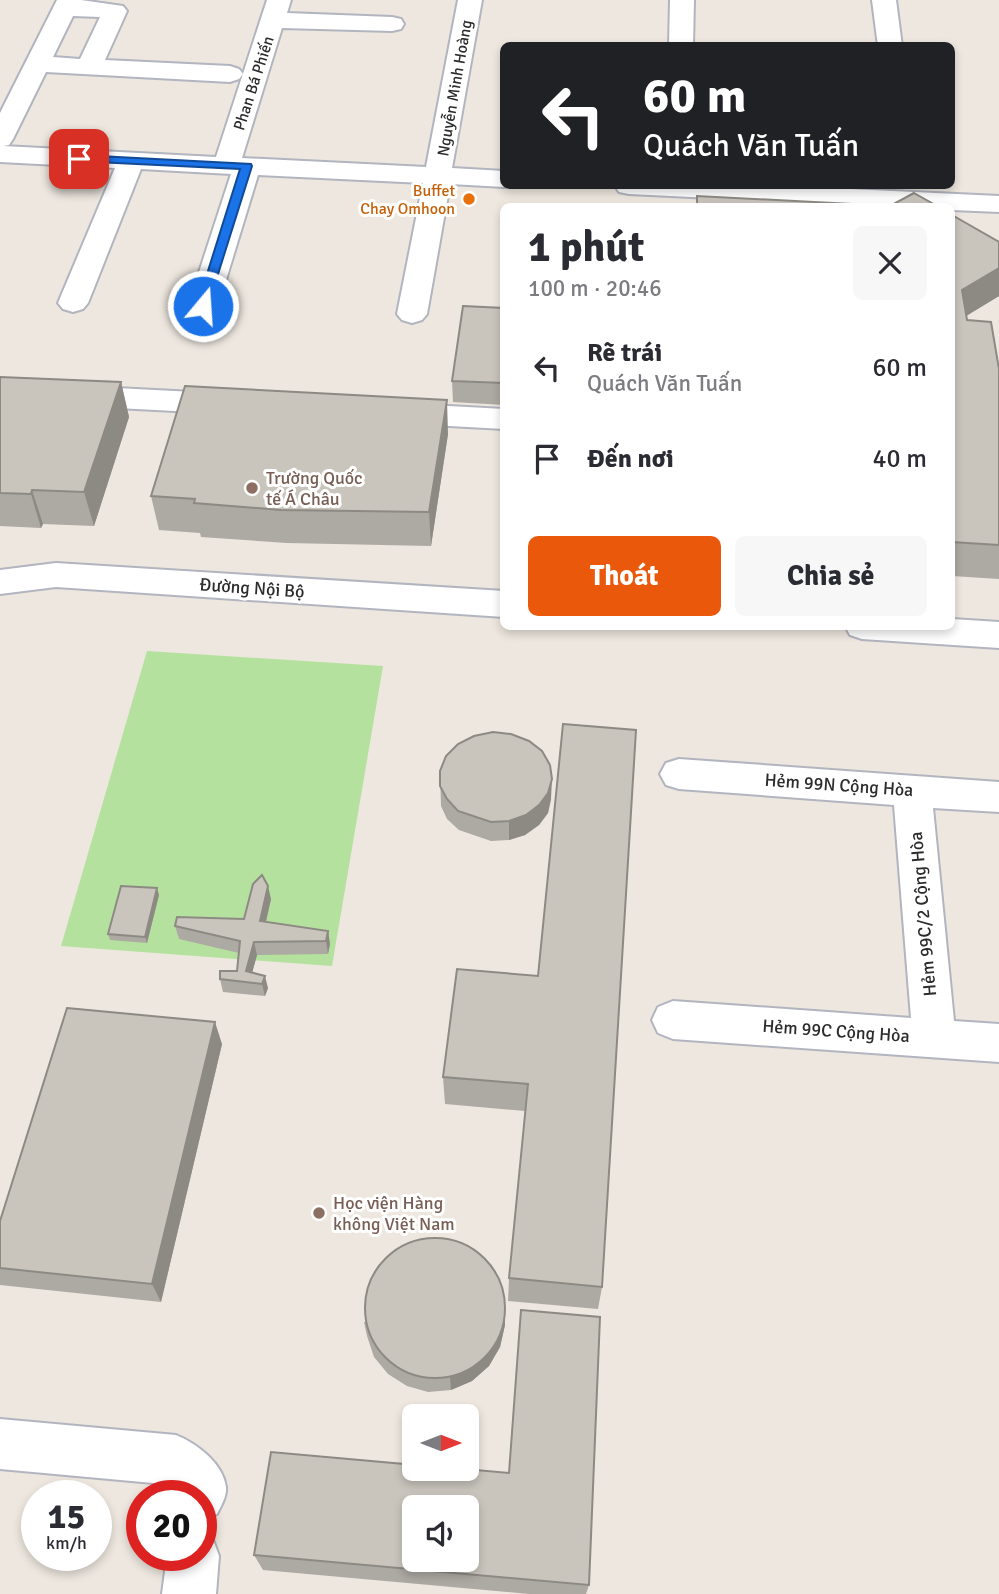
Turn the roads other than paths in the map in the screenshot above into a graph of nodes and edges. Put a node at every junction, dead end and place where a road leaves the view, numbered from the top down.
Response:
1 (470, 0) edge
2 (682, 0) edge
3 (884, 0) edge
4 (66, 4) edge
5 (276, 10) edge
6 (392, 24) dead end
7 (681, 42) edge
8 (889, 42) edge
9 (89, 67) junction
10 (27, 69) junction
11 (230, 74) dead end
12 (0, 138) edge
13 (0, 154) edge
14 (131, 161) junction
15 (236, 166) junction
16 (438, 176) junction
17 (500, 179) edge
18 (772, 189) edge
19 (909, 192) edge
20 (999, 204) edge
21 (73, 303) dead end
22 (203, 306) dead end
23 (412, 314) dead end
24 (0, 392) edge
25 (259, 406) edge
26 (368, 412) edge
27 (500, 419) edge
28 (0, 582) edge
29 (500, 604) edge
30 (923, 630) edge
31 (999, 635) edge
32 (680, 774) dead end
33 (912, 791) junction
34 (999, 797) edge
35 (673, 1020) dead end
36 (934, 1038) junction
37 (999, 1043) edge
38 (0, 1444) edge
39 (191, 1480) edge
40 (191, 1571) edge
41 (189, 1594) edge

1 - 16 street, Nguyễn Minh Hoàng
2 - 7 street
3 - 8 street
4 - 9 street
4 - 10 street
5 - 6 street
5 - 15 street, Phan Bá Phiến
9 - 10 street
9 - 11 street
10 - 12 street
13 - 14 street
14 - 15 street
14 - 21 street
15 - 16 street
15 - 22 street, Phan Bá Phiến
16 - 17 street
16 - 23 street, Nguyễn Minh Hoàng
18 - 19 street
19 - 20 street
24 - 25 street
26 - 27 street
28 - 29 street, Đường Nội Bộ
30 - 31 street
32 - 33 street, Hẻm 99N Cộng Hòa
33 - 34 street, Hẻm 99N Cộng Hòa
33 - 36 street, Hẻm 99C/2 Cộng Hòa
35 - 36 street, Hẻm 99C Cộng Hòa
36 - 37 street, Hẻm 99C Cộng Hòa
38 - 39 street
40 - 41 street

